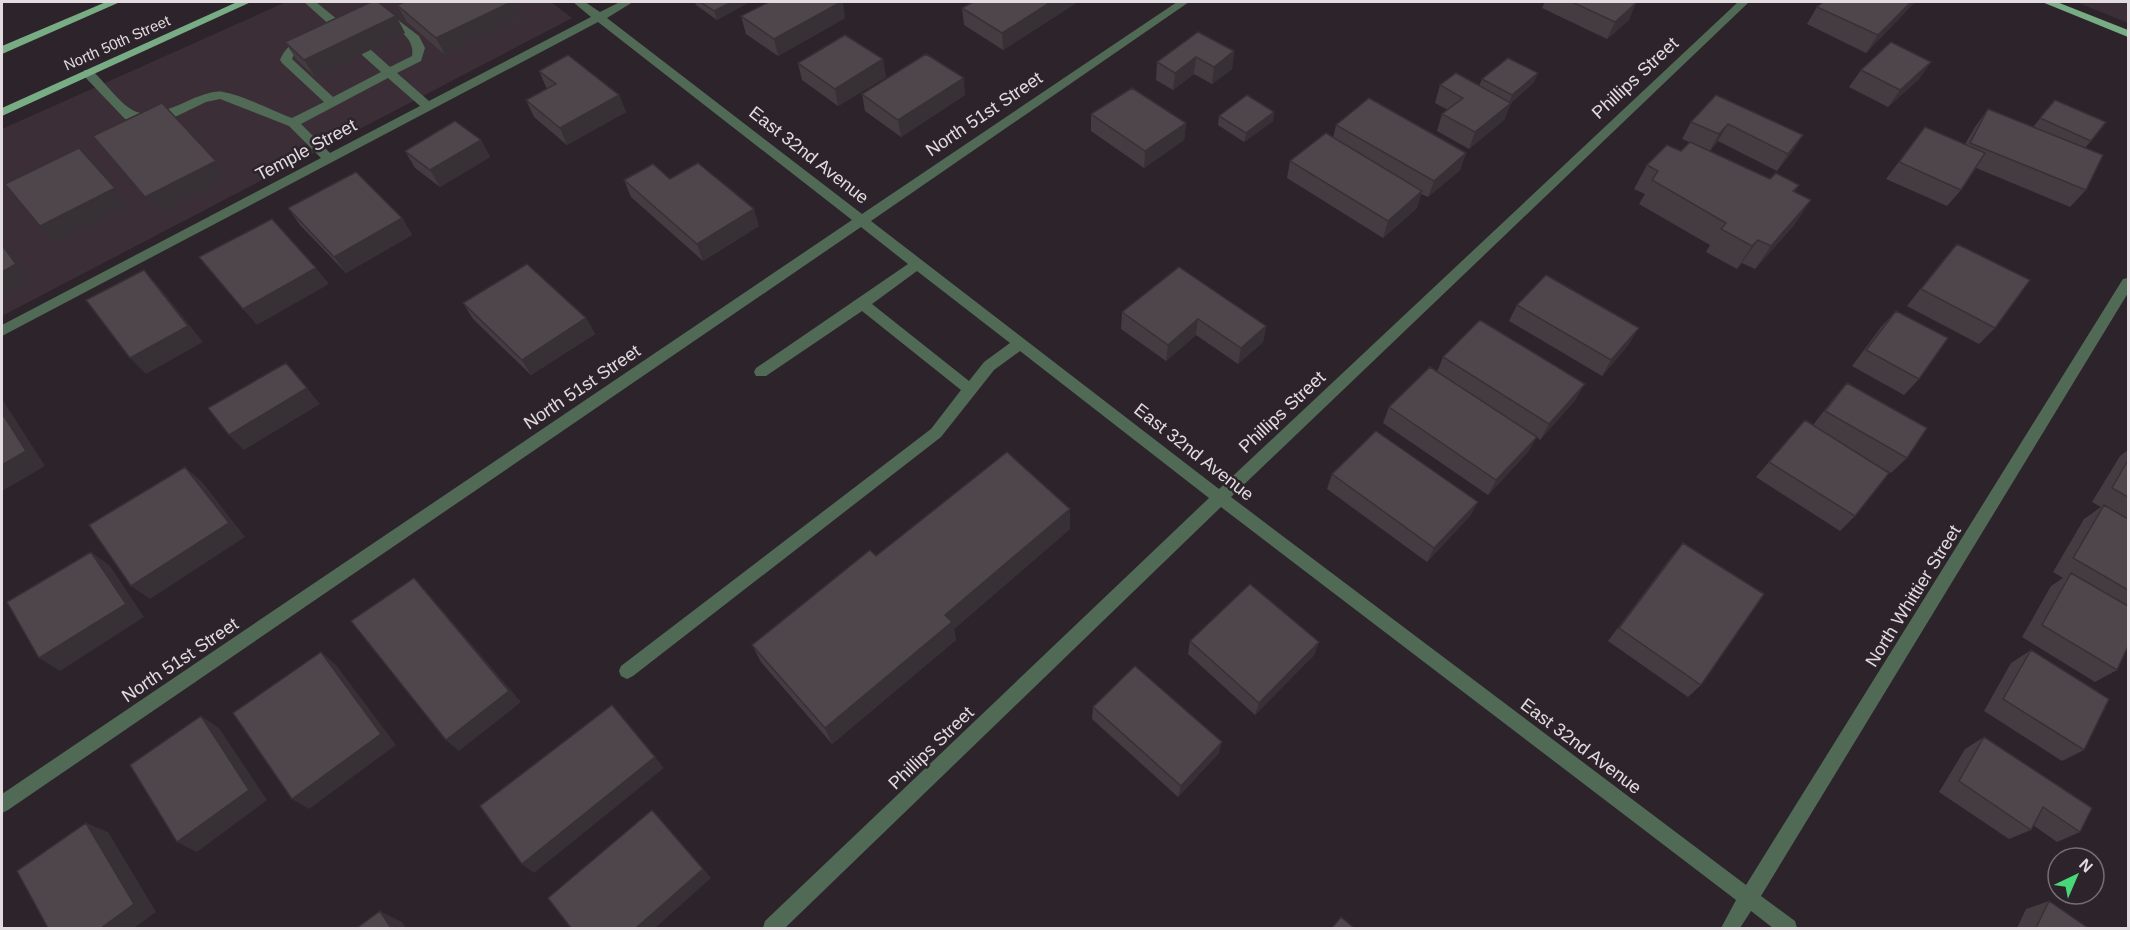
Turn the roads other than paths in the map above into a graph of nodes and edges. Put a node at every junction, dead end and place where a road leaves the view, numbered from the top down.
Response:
1 (114, 2) edge
2 (245, 2) edge
3 (310, 2) edge
4 (389, 2) edge
5 (579, 2) edge
6 (628, 2) edge
7 (1184, 2) edge
8 (1744, 2) edge
9 (2048, 2) edge
10 (599, 17) junction
11 (2128, 34) edge
12 (2, 50) edge
13 (366, 52) edge
14 (389, 72) junction
15 (88, 73) junction
16 (332, 103) junction
17 (428, 107) junction
18 (2, 112) edge
19 (293, 123) junction
20 (329, 159) junction
21 (862, 220) junction
22 (918, 263) junction
23 (2128, 283) edge
24 (862, 304) junction
25 (2, 331) edge
26 (1020, 343) junction
27 (761, 372) dead end
28 (971, 390) junction
29 (1220, 498) junction
30 (627, 671) dead end
31 (2, 804) edge
32 (1749, 897) junction
33 (772, 928) edge
34 (1730, 928) edge
35 (1788, 928) edge

1 - 12 main road
2 - 15 main road, North 50th Street
3 - 16 street
4 - 14 street
5 - 10 street, East 32nd Avenue
6 - 10 street, Temple Street
7 - 21 street, North 51st Street
8 - 29 street, Phillips Street
9 - 11 main road
10 - 17 street, Temple Street
10 - 21 street, East 32nd Avenue
13 - 14 street
14 - 16 street
14 - 17 street
15 - 18 main road, North 50th Street
15 - 19 street
16 - 19 street
17 - 20 street, Temple Street
19 - 20 street
20 - 25 street, Temple Street
21 - 22 street, East 32nd Avenue
21 - 31 street, North 51st Street
22 - 24 street
22 - 26 street, East 32nd Avenue
23 - 32 street, North Whittier Street
24 - 27 street
24 - 28 street
26 - 28 street
26 - 29 street, East 32nd Avenue
28 - 30 street
29 - 32 street, East 32nd Avenue
29 - 33 street, Phillips Street
32 - 34 street, North Whittier Street
32 - 35 street, East 32nd Avenue

